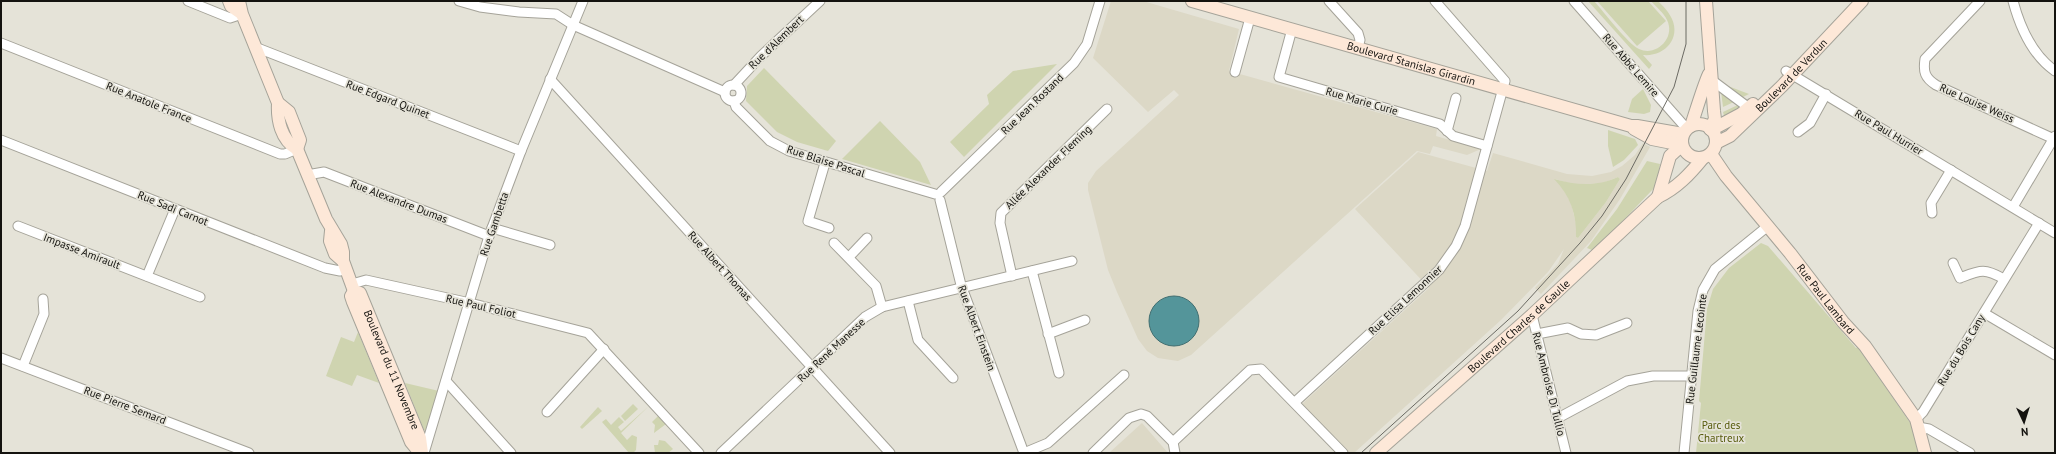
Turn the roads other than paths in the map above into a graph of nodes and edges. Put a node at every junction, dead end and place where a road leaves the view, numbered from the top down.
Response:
1 (188, 1) edge
2 (229, 1) edge
3 (459, 1) edge
4 (584, 1) edge
5 (820, 1) edge
6 (1100, 1) edge
7 (1192, 1) edge
8 (1329, 1) edge
9 (1435, 1) edge
10 (1574, 1) edge
11 (1706, 1) edge
12 (1852, 1) edge
13 (1862, 1) edge
14 (1980, 1) edge
15 (2013, 1) edge
16 (241, 9) edge
17 (1250, 18) junction
18 (573, 25) junction
19 (1292, 29) junction
20 (1, 43) edge
21 (255, 47) junction
22 (1358, 48) junction
23 (2055, 71) edge
24 (1236, 72) dead end
25 (1790, 73) junction
26 (1712, 77) junction
27 (550, 79) junction
28 (734, 85) junction
29 (1503, 90) junction
30 (725, 92) junction
31 (1826, 94) junction
32 (1456, 98) dead end
33 (734, 101) junction
34 (1749, 108) junction
35 (1107, 109) dead end
36 (1711, 129) junction
37 (1447, 131) junction
38 (1798, 132) dead end
39 (1686, 133) junction
40 (2054, 137) edge
41 (1, 140) edge
42 (1487, 148) junction
43 (297, 149) junction
44 (520, 150) junction
45 (1710, 152) junction
46 (825, 163) junction
47 (1951, 170) junction
48 (307, 175) junction
49 (939, 195) junction
50 (1658, 197) junction
51 (2013, 207) junction
52 (175, 208) junction
53 (1932, 213) dead end
54 (2039, 223) junction
55 (18, 226) dead end
56 (1768, 226) junction
57 (828, 228) dead end
58 (490, 232) junction
59 (2055, 233) edge
60 (867, 238) dead end
61 (834, 243) dead end
62 (550, 246) dead end
63 (849, 257) junction
64 (1072, 261) dead end
65 (1953, 263) dead end
66 (344, 265) junction
67 (1032, 271) junction
68 (147, 276) junction
69 (1012, 276) junction
70 (2004, 279) junction
71 (353, 287) junction
72 (963, 288) junction
73 (200, 297) dead end
74 (43, 299) dead end
75 (908, 301) junction
76 (470, 303) junction
77 (882, 307) junction
78 (1984, 313) junction
79 (1532, 315) junction
80 (1085, 320) dead end
81 (1626, 323) dead end
82 (1048, 334) junction
83 (1537, 334) junction
84 (604, 348) junction
85 (2055, 355) edge
86 (1, 358) edge
87 (23, 366) junction
88 (812, 368) junction
89 (1059, 373) dead end
90 (1124, 375) dead end
91 (1691, 376) junction
92 (953, 378) dead end
93 (446, 381) junction
94 (1295, 402) junction
95 (547, 412) dead end
96 (1558, 418) junction
97 (1917, 423) junction
98 (1173, 442) junction
99 (249, 453) edge
100 (422, 453) edge
101 (512, 453) edge
102 (699, 453) edge
103 (721, 453) edge
104 (890, 453) edge
105 (1024, 453) edge
106 (1093, 453) edge
107 (1175, 453) edge
108 (1343, 453) edge
109 (1376, 453) edge
110 (1566, 453) edge
111 (1684, 453) edge
112 (1925, 453) edge
113 (1970, 453) edge

1 - 16 street
2 - 16 main road, Boulevard du 11 Novembre
3 - 18 street
4 - 18 street, Rue Gambetta
5 - 28 street, Rue d'Alembert
6 - 49 street, Rue Jean Rostand
7 - 17 main road, Boulevard Stanislas Girardin
8 - 22 street
9 - 29 street
10 - 39 street, Rue Abbé Lemire
11 - 26 main road
12 - 25 main road, Boulevard de Verdun
13 - 25 main road, Boulevard de Verdun
14 - 40 street, Rue Louise Weiss
15 - 23 street
16 - 21 main road, Boulevard du 11 Novembre
17 - 19 main road, Boulevard Stanislas Girardin
17 - 24 street
18 - 27 street, Rue Gambetta
18 - 30 street
19 - 22 main road, Boulevard Stanislas Girardin
19 - 37 street, Rue Marie Curie
20 - 43 street, Rue Anatole France
21 - 43 main road, Boulevard du 11 Novembre
21 - 44 street, Rue Edgard Quinet
22 - 29 main road, Boulevard Stanislas Girardin
25 - 31 street, Rue Paul Hurrier
25 - 34 main road, Boulevard de Verdun
25 - 45 main road, Boulevard de Verdun
26 - 34 street
26 - 36 main road
26 - 39 main road
27 - 44 street, Rue Gambetta
27 - 88 street, Rue Albert Thomas
28 - 30 street
28 - 33 street
29 - 39 main road, Boulevard Stanislas Girardin
29 - 42 street, Rue Elisa Lemonnier
30 - 33 street
31 - 38 street
31 - 47 street, Rue Paul Hurrier
32 - 37 street
33 - 46 street, Rue Blaise Pascal
34 - 36 main road, Boulevard de Verdun
35 - 69 street, Allée Alexander Fleming
36 - 39 main road
36 - 45 main road
37 - 42 street, Rue Marie Curie
39 - 45 main road
39 - 50 main road
40 - 51 street
41 - 52 street, Rue Sadi Carnot
42 - 94 street, Rue Elisa Lemonnier
43 - 48 main road, Boulevard du 11 Novembre
44 - 58 street, Rue Gambetta
45 - 50 main road, Boulevard Charles de Gaulle
45 - 56 main road, Rue Paul Lambard
46 - 49 street, Rue Blaise Pascal
46 - 57 street
47 - 51 street, Rue Paul Hurrier
47 - 53 street
48 - 58 street, Rue Alexandre Dumas
48 - 66 main road, Boulevard du 11 Novembre
49 - 72 street, Rue Albert Einstein
50 - 79 main road, Boulevard Charles de Gaulle
51 - 54 street, Rue Paul Hurrier
52 - 66 street, Rue Sadi Carnot
52 - 68 street
54 - 59 street, Rue Paul Hurrier
54 - 70 street, Rue du Bois Cany
55 - 68 street, Impasse Amirault
56 - 91 street, Rue Guillaume Lecointe
56 - 97 main road, Rue Paul Lambard
58 - 62 street, Rue Alexandre Dumas
58 - 76 street, Rue Gambetta
60 - 63 street
61 - 63 street
63 - 77 street
64 - 67 street, Rue René Manesse
65 - 70 street
66 - 71 main road, Boulevard du 11 Novembre
67 - 69 street, Rue René Manesse
67 - 82 street
68 - 73 street, Impasse Amirault
69 - 72 street, Rue René Manesse
70 - 78 street, Rue du Bois Cany
71 - 76 street, Rue Paul Foliot
71 - 100 main road, Boulevard du 11 Novembre
71 - 100 main road, Boulevard du 11 Novembre
72 - 75 street, Rue René Manesse
72 - 105 street, Rue Albert Einstein
74 - 87 street
75 - 77 street, Rue René Manesse
75 - 92 street
76 - 84 street, Rue Paul Foliot
76 - 93 street, Rue Gambetta
77 - 88 street, Rue René Manesse
78 - 85 street
78 - 97 street, Rue du Bois Cany
79 - 83 street, Rue Ambroise Di Tullio
79 - 109 main road, Boulevard Charles de Gaulle
80 - 82 street
81 - 83 street
82 - 89 street
83 - 96 street, Rue Ambroise Di Tullio
84 - 95 street
84 - 102 street, Rue Paul Foliot
86 - 87 street, Rue Pierre Semard
87 - 99 street, Rue Pierre Semard
88 - 103 street, Rue René Manesse
88 - 104 street, Rue Albert Thomas
90 - 105 street
91 - 96 street
91 - 111 street, Rue Guillaume Lecointe
93 - 100 street, Rue Gambetta
93 - 101 street
94 - 98 street
94 - 108 street
96 - 110 street, Rue Ambroise Di Tullio
97 - 112 main road, Rue Paul Lambard
97 - 113 street
98 - 106 street
98 - 107 street

